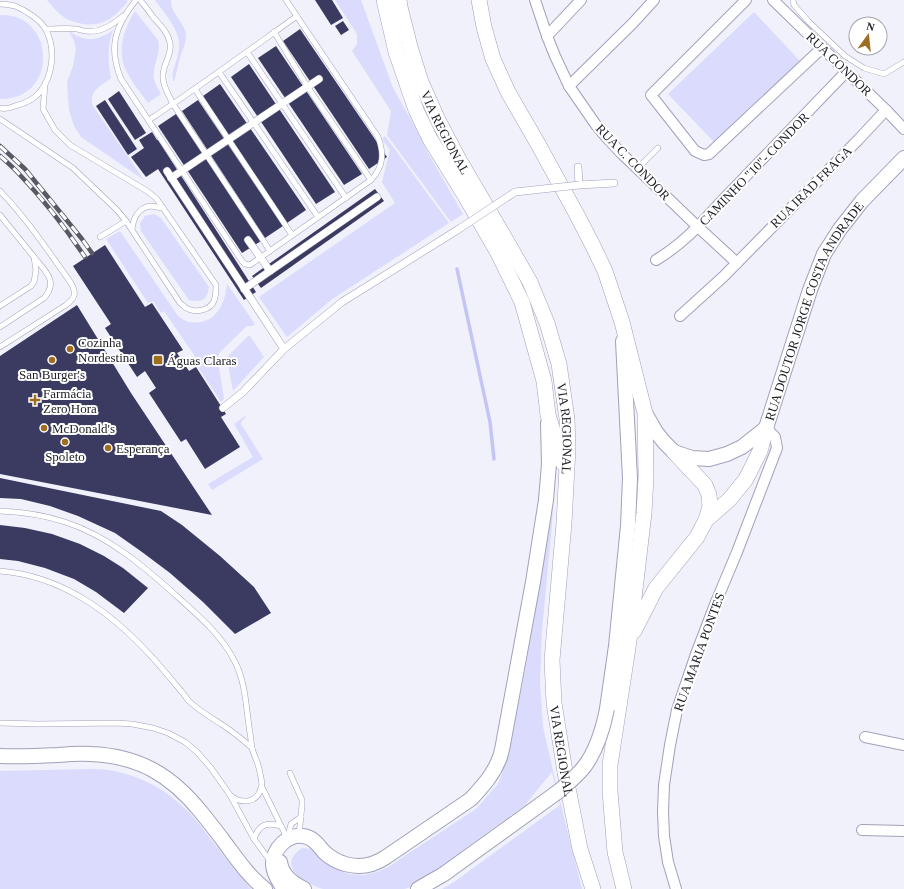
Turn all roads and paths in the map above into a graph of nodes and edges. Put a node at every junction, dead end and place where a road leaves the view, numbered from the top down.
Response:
1 (136, 0) edge
2 (140, 0) edge
3 (286, 0) edge
4 (399, 0) edge
5 (479, 0) edge
6 (535, 0) edge
7 (581, 0) edge
8 (654, 0) edge
9 (746, 0) edge
10 (773, 0) edge
11 (793, 0) edge
12 (383, 1) edge
13 (0, 4) edge
14 (125, 14) junction
15 (297, 16) junction
16 (46, 29) junction
17 (274, 32) junction
18 (547, 36) junction
19 (822, 48) junction
20 (247, 52) junction
21 (904, 62) edge
22 (219, 72) junction
23 (846, 72) junction
24 (319, 79) dead end
25 (45, 84) junction
26 (307, 86) junction
27 (569, 86) junction
28 (195, 89) junction
29 (282, 103) junction
30 (173, 104) junction
31 (0, 108) edge
32 (886, 110) junction
33 (0, 119) edge
34 (149, 120) junction
35 (254, 122) junction
36 (904, 129) edge
37 (228, 140) junction
38 (658, 148) dead end
39 (206, 155) junction
40 (904, 158) edge
41 (578, 167) dead end
42 (638, 168) junction
43 (167, 171) dead end
44 (182, 171) junction
45 (171, 178) junction
46 (371, 180) junction
47 (614, 183) dead end
48 (579, 185) junction
49 (0, 191) edge
50 (377, 197) dead end
51 (346, 198) junction
52 (163, 208) junction
53 (0, 215) edge
54 (318, 216) junction
55 (126, 221) junction
56 (698, 228) junction
57 (132, 230) junction
58 (292, 235) junction
59 (100, 237) dead end
60 (248, 240) dead end
61 (270, 251) junction
62 (34, 257) junction
63 (261, 258) junction
64 (656, 260) dead end
65 (737, 263) junction
66 (270, 271) junction
67 (244, 289) junction
68 (0, 306) edge
69 (680, 316) dead end
70 (622, 322) junction
71 (0, 327) edge
72 (0, 347) edge
73 (284, 349) junction
74 (223, 408) dead end
75 (645, 414) junction
76 (548, 415) junction
77 (766, 428) junction
78 (674, 452) junction
79 (567, 474) junction
80 (0, 511) edge
81 (706, 520) junction
82 (0, 571) edge
83 (629, 641) junction
84 (0, 723) edge
85 (865, 737) dead end
86 (904, 745) edge
87 (252, 748) junction
88 (0, 756) edge
89 (290, 773) dead end
90 (262, 787) junction
91 (230, 795) junction
92 (301, 816) junction
93 (281, 826) junction
94 (862, 830) dead end
95 (904, 831) edge
96 (254, 839) junction
97 (290, 839) junction
98 (273, 865) junction
99 (444, 874) junction
100 (265, 889) edge
101 (284, 889) edge
102 (304, 889) edge
103 (418, 889) edge
104 (427, 889) edge
105 (593, 889) edge
106 (624, 889) edge
107 (676, 889) edge

1 - 14 lane
2 - 30 lane
3 - 15 lane
4 - 79 main road, VIA REGIONAL
5 - 70 main road
6 - 18 street, RUA C. CONDOR
7 - 18 street
8 - 27 street
9 - 19 street
10 - 19 street, RUA CONDOR
11 - 21 lane
12 - 76 main road
13 - 16 lane
14 - 16 lane
14 - 34 lane
15 - 17 lane
15 - 46 lane
16 - 25 lane
17 - 20 lane
17 - 26 lane
18 - 27 street, RUA C. CONDOR
19 - 23 street, RUA CONDOR
20 - 22 lane
20 - 29 lane
22 - 28 lane
22 - 35 lane
23 - 32 street, RUA CONDOR
23 - 56 street, CAMINHO "10"- CONDOR
24 - 26 street
25 - 31 lane
25 - 52 lane
26 - 29 street
26 - 46 lane
27 - 42 street, RUA C. CONDOR
28 - 30 lane
28 - 37 lane
29 - 35 street
29 - 51 lane
30 - 34 lane
30 - 39 lane
32 - 36 street, RUA CONDOR
32 - 65 street, RUA IRAD FRAGA
33 - 55 lane
34 - 44 lane
35 - 37 street
35 - 54 lane
37 - 39 street
37 - 58 lane
38 - 42 lane
39 - 44 street
39 - 61 lane
40 - 77 main road, RUA DOUTOR JORGE COSTA ANDRADE
41 - 48 street
42 - 56 street, RUA C. CONDOR
43 - 45 street
44 - 45 street
44 - 63 lane
45 - 67 street
46 - 51 lane
47 - 48 street
48 - 73 street, bridge
49 - 72 lane
50 - 66 street
51 - 54 lane
52 - 57 lane
52 - 57 lane
53 - 62 lane
54 - 58 lane
55 - 57 lane
55 - 59 lane
56 - 64 street, CAMINHO "10"- CONDOR
56 - 65 street, RUA C. CONDOR
58 - 61 lane
60 - 63 street
61 - 63 lane
62 - 68 lane
62 - 71 lane
63 - 66 street
65 - 69 street, RUA IRAD FRAGA
66 - 67 street
67 - 73 street
70 - 75 main road
70 - 99 main road, bridge
73 - 74 street
75 - 78 main road, RUA DOUTOR JORGE COSTA ANDRADE
75 - 83 main road
76 - 79 main road
76 - 97 main road
77 - 78 main road, RUA DOUTOR JORGE COSTA ANDRADE
77 - 81 main road
77 - 107 street, RUA MARIA PONTES
78 - 81 main road
79 - 105 main road, VIA REGIONAL
80 - 87 lane
81 - 83 main road
82 - 87 lane
83 - 106 main road
84 - 91 lane
85 - 86 street
87 - 90 lane
88 - 100 main road
89 - 92 lane
90 - 91 lane
90 - 93 lane
91 - 96 lane
92 - 97 lane
92 - 97 lane
93 - 96 lane
93 - 97 lane
94 - 95 street
96 - 98 lane
97 - 98 main road
97 - 102 main road
98 - 101 main road
99 - 103 main road
99 - 104 main road

